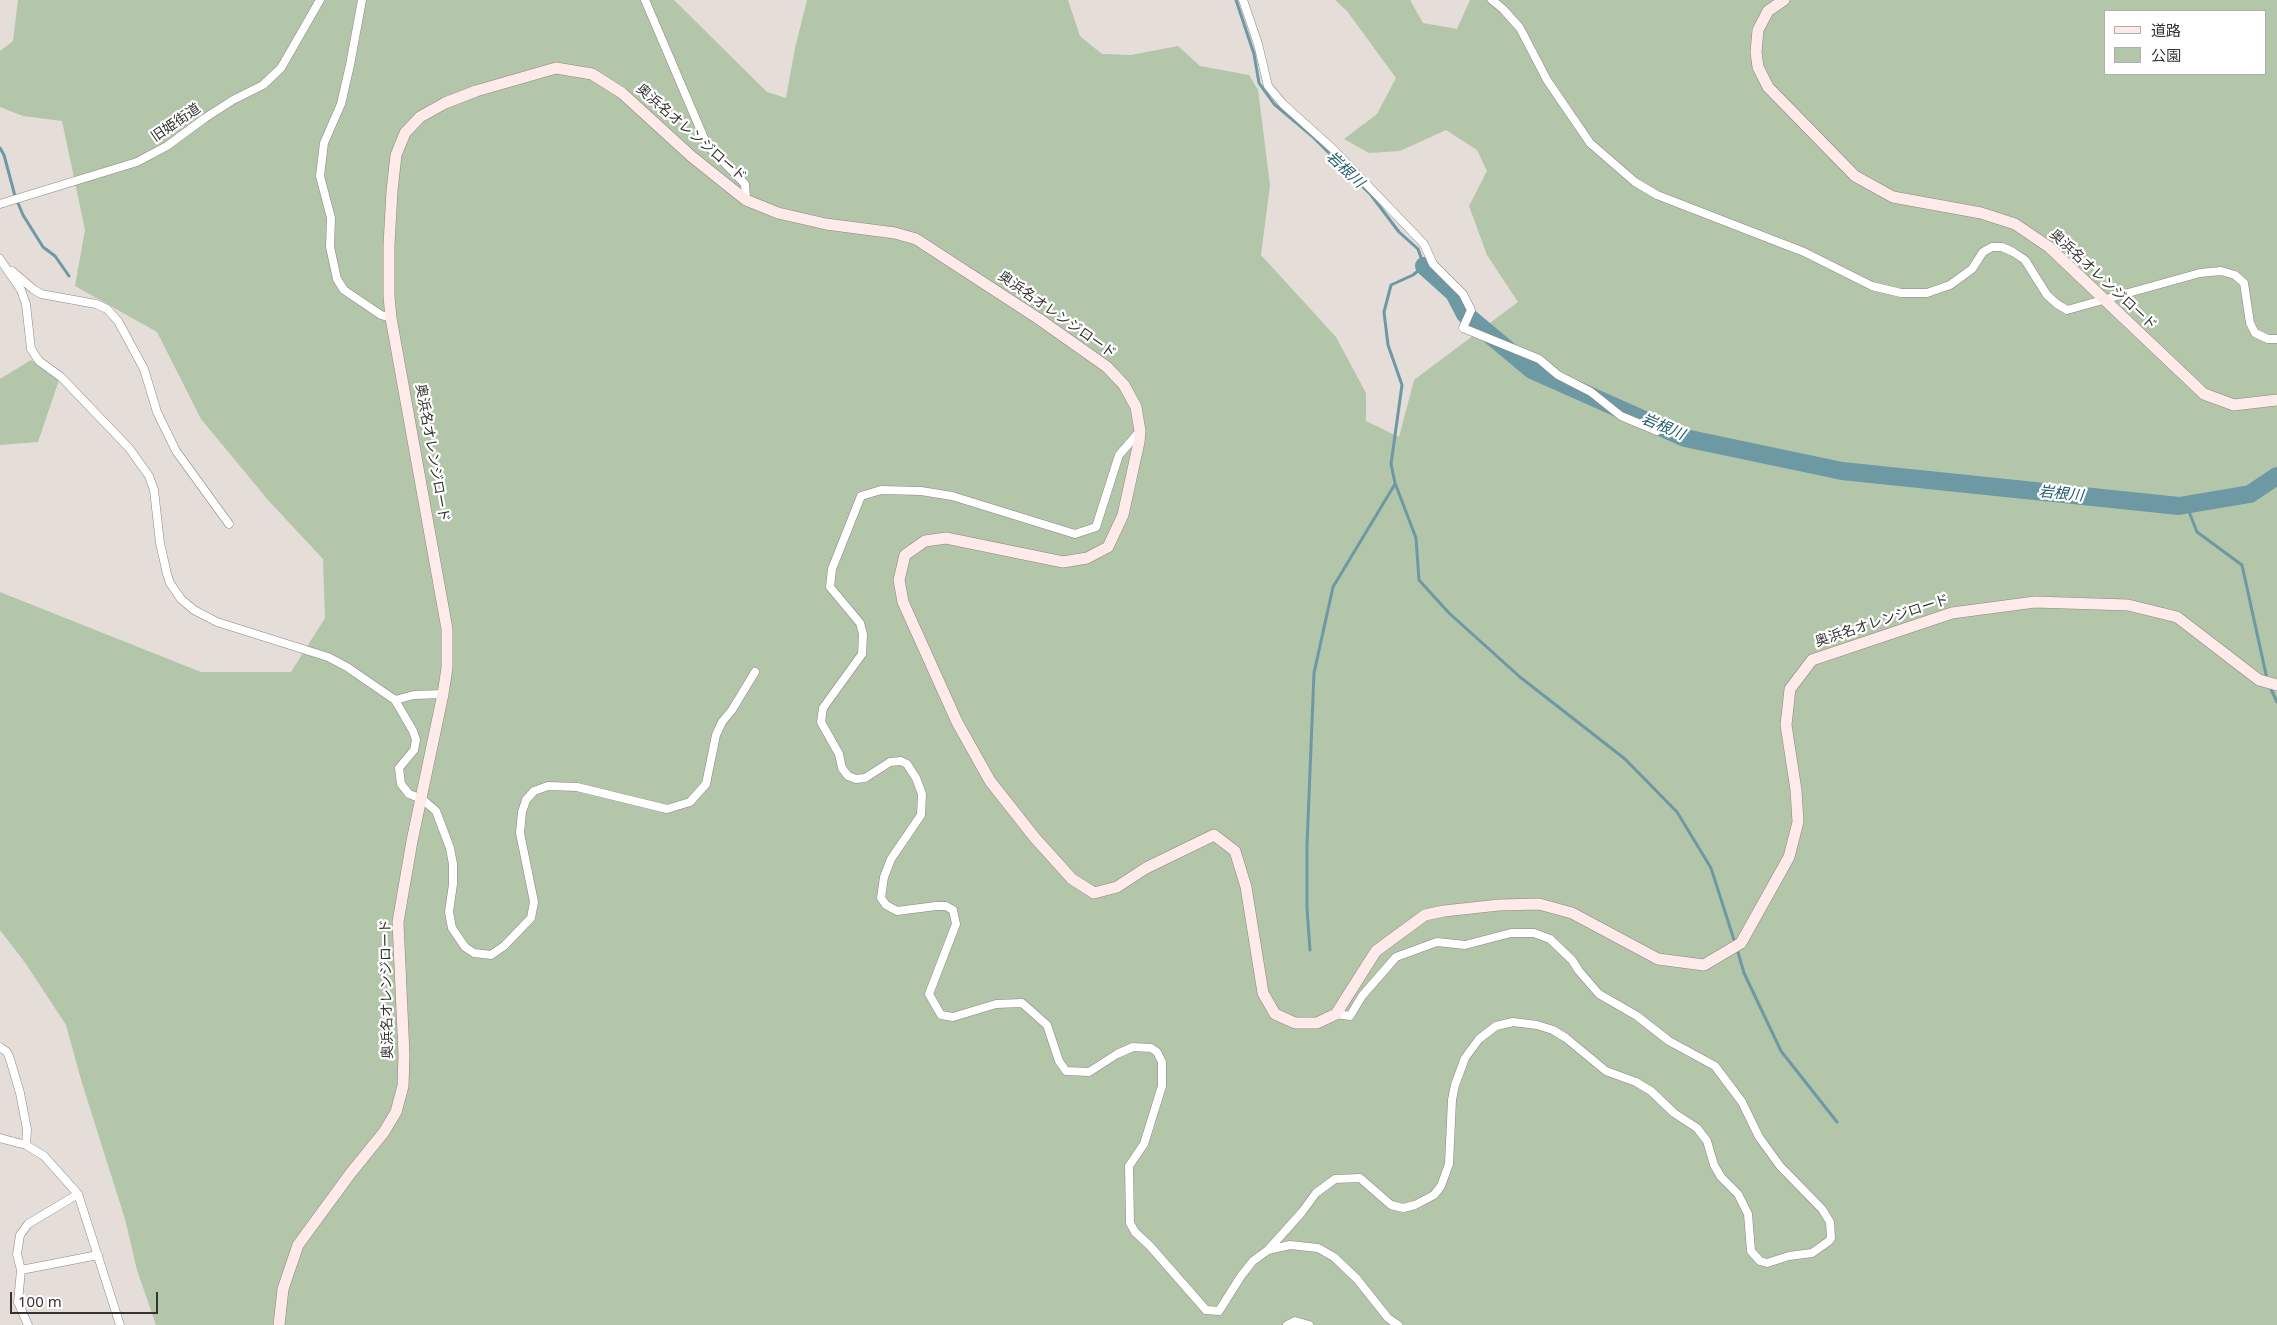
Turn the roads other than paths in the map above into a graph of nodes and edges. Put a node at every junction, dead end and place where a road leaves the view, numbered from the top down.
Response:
1 (320, 0) edge
2 (362, 0) edge
3 (645, 0) edge
4 (1243, 0) edge
5 (1492, 0) edge
6 (1784, 0) edge
7 (746, 200) junction
8 (0, 204) edge
9 (1, 261) edge
10 (2104, 300) junction
11 (391, 318) junction
12 (2277, 339) edge
13 (2277, 400) edge
14 (1140, 431) junction
15 (1657, 432) dead end
16 (229, 524) dead end
17 (755, 672) dead end
18 (2277, 685) edge
19 (443, 694) junction
20 (395, 700) junction
21 (422, 799) junction
22 (1336, 1014) junction
23 (0, 1047) edge
24 (0, 1138) edge
25 (26, 1145) junction
26 (78, 1194) junction
27 (1268, 1250) junction
28 (98, 1255) junction
29 (21, 1270) junction
30 (28, 1325) edge
31 (120, 1325) edge
32 (279, 1325) edge
33 (1287, 1325) edge
34 (1309, 1325) edge
35 (1398, 1325) edge

1 - 8 street, 旧姫街道
2 - 11 street
3 - 7 street
4 - 15 street
5 - 10 street
6 - 10 street, 奥浜名オレンジロード
7 - 11 street, 奥浜名オレンジロード
7 - 14 street, 奥浜名オレンジロード
9 - 16 street
9 - 20 street
10 - 12 street
10 - 13 street, 奥浜名オレンジロード
11 - 19 street, 奥浜名オレンジロード
14 - 22 street, 奥浜名オレンジロード
14 - 27 street
17 - 21 street
18 - 22 street, 奥浜名オレンジロード
19 - 20 street
19 - 21 street, 奥浜名オレンジロード
20 - 21 street
21 - 32 street, 奥浜名オレンジロード
22 - 27 street
23 - 25 street
24 - 25 street
25 - 26 street
26 - 28 street
26 - 29 street
27 - 35 street
28 - 29 street
28 - 31 street
29 - 30 street
33 - 34 street

